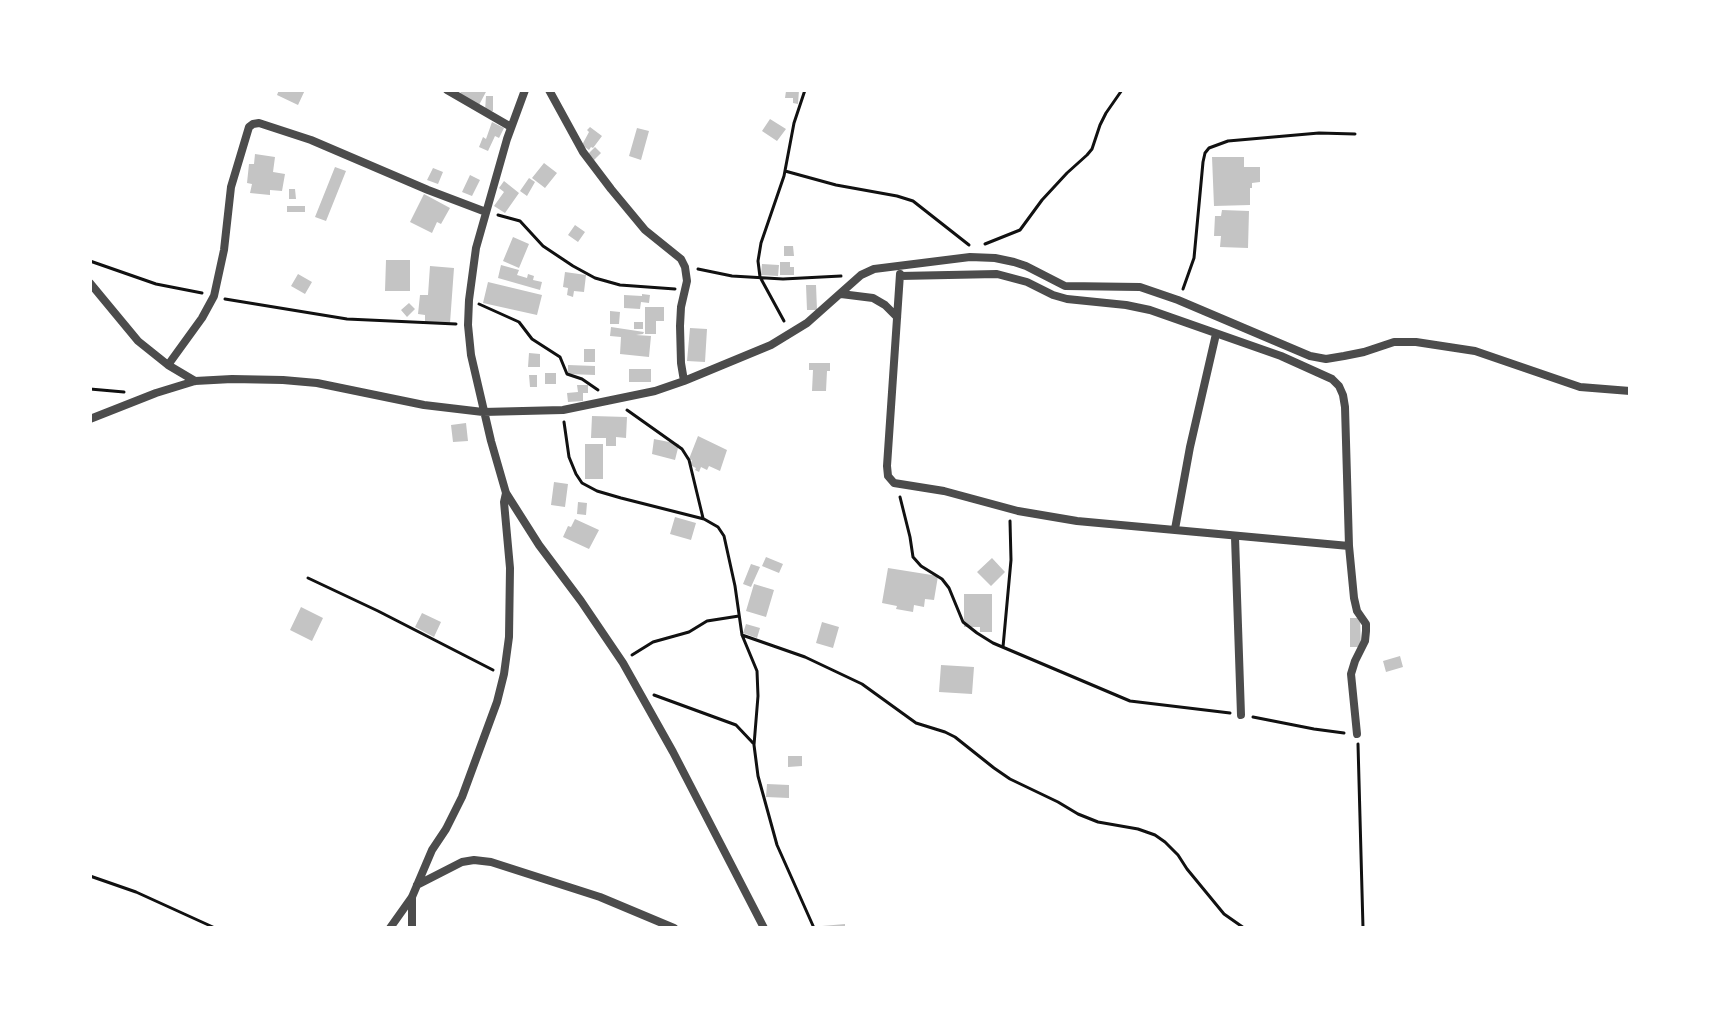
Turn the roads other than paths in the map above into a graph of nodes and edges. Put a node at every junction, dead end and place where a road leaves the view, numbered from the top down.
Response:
1 (447, 90) edge
2 (525, 90) edge
3 (549, 90) edge
4 (511, 127) junction
5 (486, 212) junction
6 (900, 265) junction
7 (900, 276) junction
8 (90, 283) edge
9 (841, 294) junction
10 (897, 317) junction
11 (1216, 334) junction
12 (168, 365) junction
13 (195, 381) junction
14 (684, 381) junction
15 (1630, 391) edge
16 (483, 412) junction
17 (90, 419) edge
18 (506, 493) junction
19 (1175, 529) junction
20 (1235, 537) junction
21 (1349, 546) junction
22 (1241, 715) road end
23 (1357, 734) road end
24 (417, 886) junction
25 (412, 897) junction
26 (390, 928) edge
27 (412, 928) edge
28 (674, 928) edge
29 (764, 928) edge

1 - 4 street
2 - 4 street
3 - 14 street
4 - 5 street
5 - 12 street
5 - 16 street
6 - 7 street
6 - 9 street
6 - 15 street
7 - 10 street
7 - 11 street
8 - 12 street
9 - 10 street
9 - 14 street
10 - 19 street
11 - 19 street
11 - 21 street
12 - 13 street
13 - 16 street
13 - 17 street
14 - 16 street
16 - 18 street
18 - 24 street
18 - 29 street
19 - 20 street
20 - 21 street
20 - 22 street
21 - 23 street
24 - 25 street
24 - 28 street
25 - 26 street
25 - 27 street

